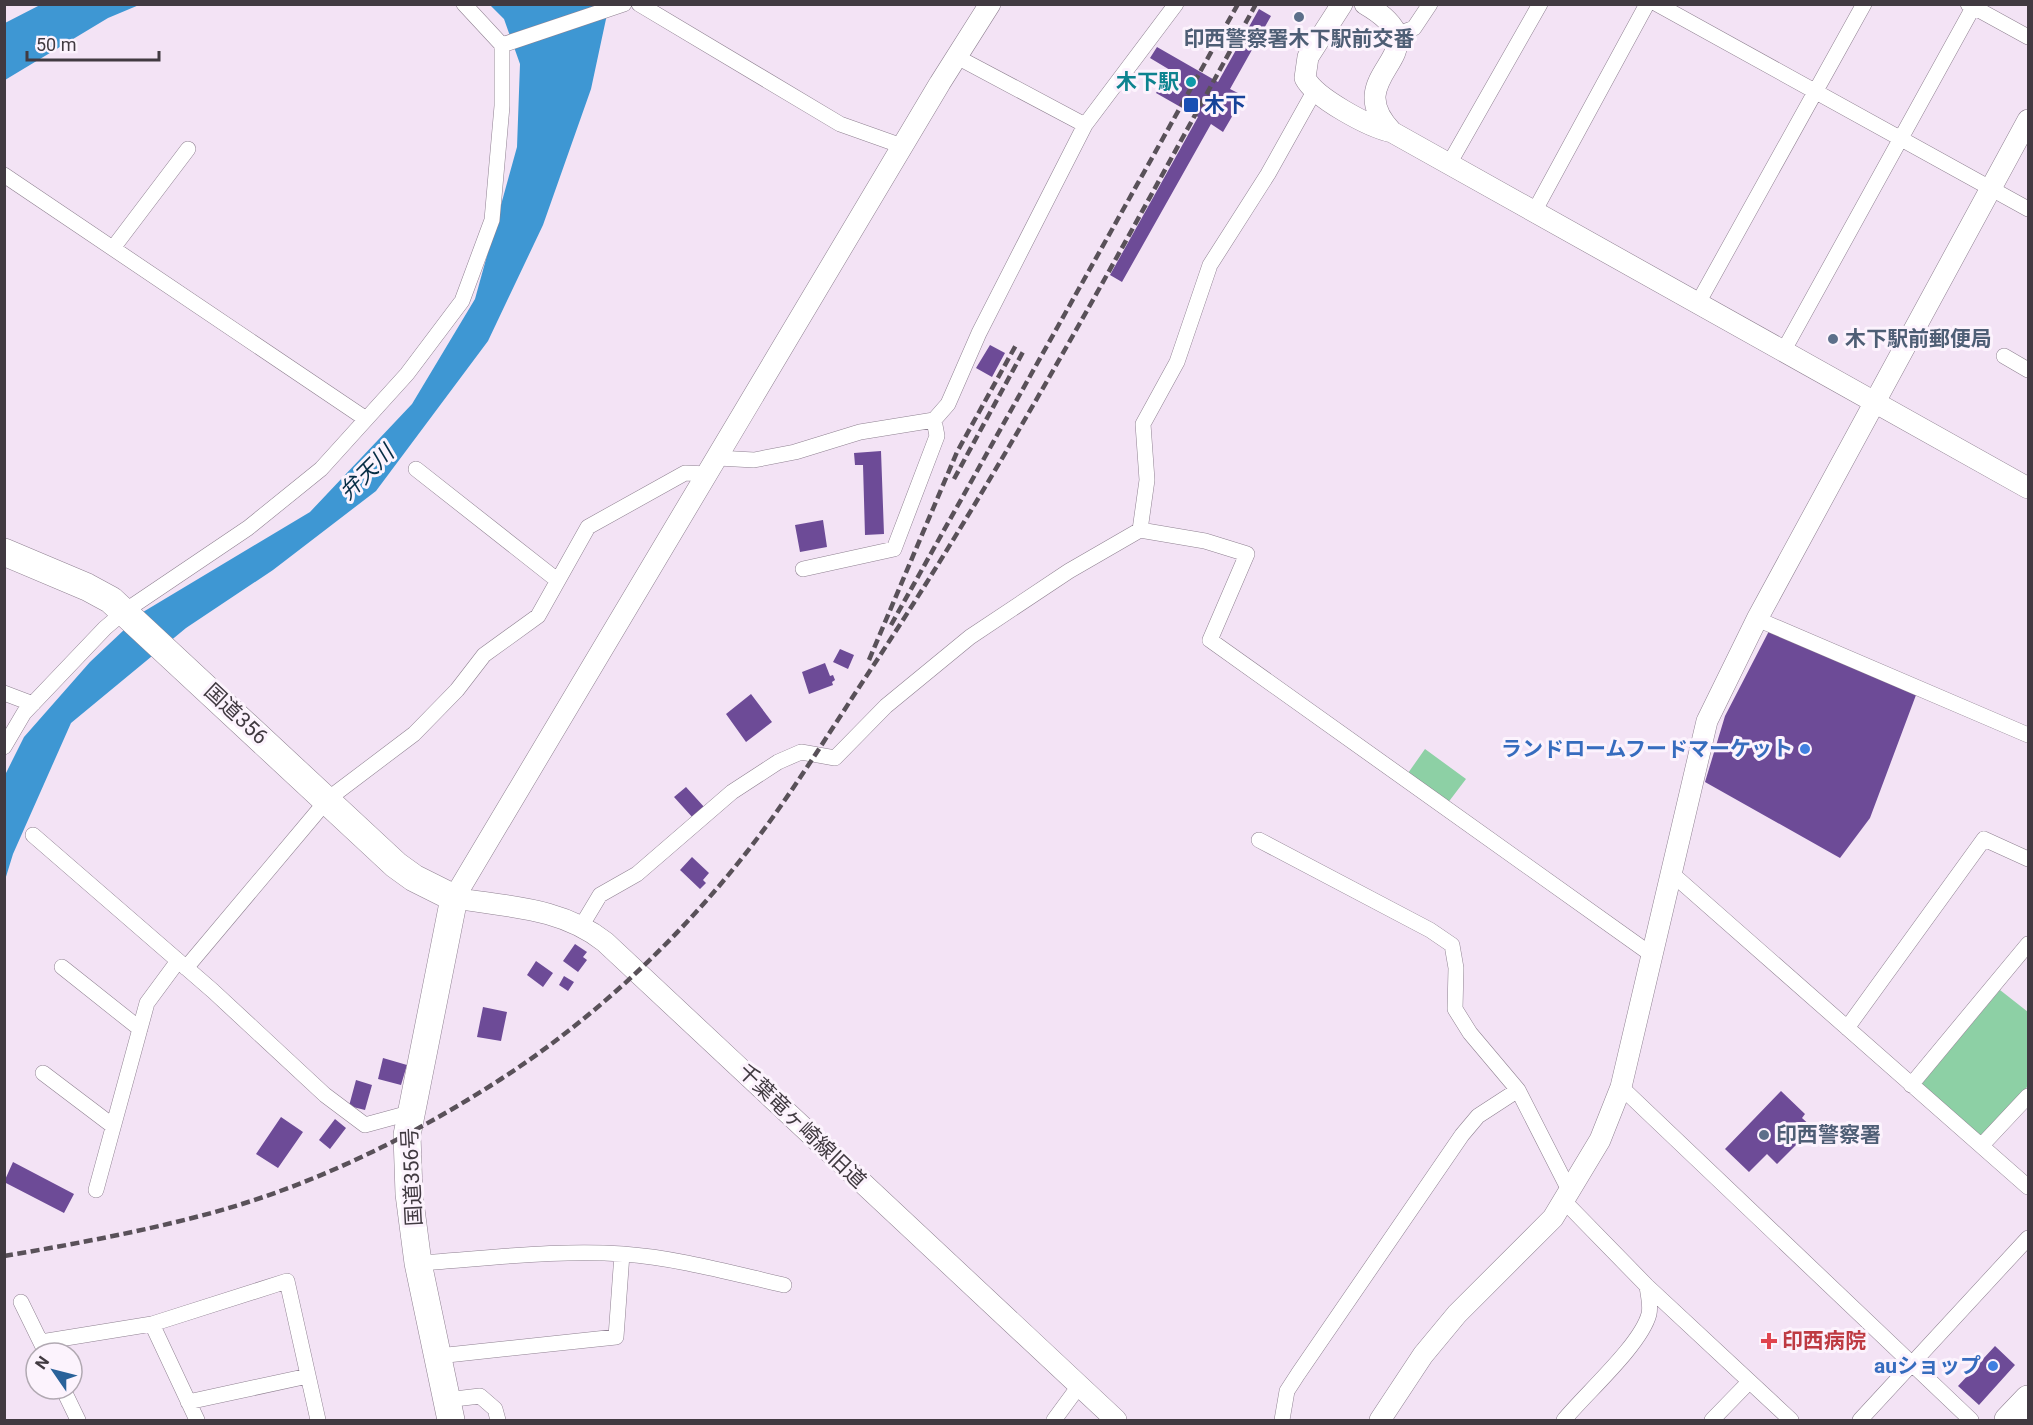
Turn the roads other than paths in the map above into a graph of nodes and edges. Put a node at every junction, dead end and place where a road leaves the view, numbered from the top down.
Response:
1 (464, 4) edge
2 (624, 4) edge
3 (639, 4) edge
4 (990, 4) edge
5 (1176, 4) edge
6 (1342, 4) edge
7 (1365, 4) edge
8 (1430, 4) edge
9 (1540, 4) edge
10 (1647, 4) edge
11 (1657, 4) edge
12 (1864, 4) edge
13 (1972, 6) edge
14 (1396, 35) junction
15 (2028, 37) edge
16 (502, 45) junction
17 (957, 57) junction
18 (1374, 89) junction
19 (1315, 90) junction
20 (1817, 92) junction
21 (1343, 108) junction
22 (2028, 120) edge
23 (1085, 125) junction
24 (1392, 132) junction
25 (1901, 140) junction
26 (902, 146) junction
27 (188, 149) dead end
28 (1449, 164) junction
29 (4, 175) edge
30 (1990, 188) junction
31 (2028, 209) edge
32 (1534, 212) junction
33 (113, 248) junction
34 (1698, 303) junction
35 (1784, 350) junction
36 (2004, 356) dead end
37 (2028, 370) edge
38 (1874, 401) junction
39 (366, 419) junction
40 (934, 420) junction
41 (713, 466) junction
42 (416, 469) dead end
43 (2028, 488) edge
44 (1140, 530) junction
45 (4, 552) edge
46 (803, 569) dead end
47 (557, 580) junction
48 (128, 614) junction
49 (1757, 619) junction
50 (4, 693) edge
51 (33, 704) junction
52 (2028, 735) edge
53 (4, 747) edge
54 (328, 799) junction
55 (33, 835) dead end
56 (1259, 840) dead end
57 (2028, 860) edge
58 (1670, 872) junction
59 (454, 898) junction
60 (582, 925) junction
61 (2028, 944) edge
62 (1652, 955) junction
63 (182, 964) junction
64 (62, 967) dead end
65 (1846, 1028) junction
66 (140, 1029) junction
67 (43, 1073) dead end
68 (1911, 1085) junction
69 (1621, 1087) junction
70 (1518, 1090) junction
71 (2028, 1096) edge
72 (409, 1113) junction
73 (113, 1126) junction
74 (1982, 1145) junction
75 (2028, 1186) edge
76 (96, 1190) dead end
77 (1567, 1196) junction
78 (2028, 1238) edge
79 (622, 1254) junction
80 (418, 1263) junction
81 (784, 1285) dead end
82 (1647, 1286) junction
83 (21, 1302) dead end
84 (153, 1324) junction
85 (40, 1341) edge
86 (72, 1341) edge
87 (438, 1356) junction
88 (1912, 1364) junction
89 (308, 1376) junction
90 (1749, 1382) junction
91 (1079, 1386) junction
92 (2028, 1399) edge
93 (69, 1401) edge
94 (189, 1402) junction
95 (448, 1410) edge
96 (78, 1420) edge
97 (197, 1420) edge
98 (318, 1420) edge
99 (498, 1420) edge
100 (1054, 1420) edge
101 (1116, 1420) edge
102 (1282, 1420) edge
103 (1380, 1420) edge
104 (1564, 1420) edge
105 (1712, 1420) edge
106 (1791, 1420) edge
107 (1860, 1420) edge
108 (1971, 1420) edge
109 (2008, 1420) edge

1 - 16 street
2 - 16 street
3 - 26 street
4 - 17 street
5 - 23 street
6 - 19 street
7 - 14 street
8 - 14 street
9 - 28 street
10 - 32 street
11 - 20 street
12 - 20 street
13 - 15 street
13 - 25 street
14 - 18 street
16 - 39 street
17 - 23 street
17 - 26 street
18 - 21 street
18 - 24 street
19 - 21 street
19 - 44 street
20 - 25 street
20 - 34 street
21 - 24 street
22 - 30 street
23 - 40 street
24 - 28 street
25 - 30 street
25 - 35 street
26 - 41 street
27 - 33 street
28 - 32 street
29 - 33 street
30 - 31 street
30 - 38 street
32 - 34 street
33 - 39 street
34 - 35 street
35 - 38 street
36 - 37 street
38 - 43 street
38 - 49 street
39 - 48 street
40 - 41 street
40 - 46 street
41 - 47 street
41 - 59 street
42 - 47 street
44 - 60 street
44 - 62 street
45 - 48 highway, 国道356
47 - 54 street
48 - 51 street
48 - 54 highway, 国道356
49 - 52 street
49 - 58 street
50 - 51 street
51 - 53 street
54 - 59 highway, 国道356
54 - 63 street
55 - 63 street
56 - 70 street
57 - 65 street
58 - 62 street
58 - 65 street
59 - 60 street, 千葉竜ヶ崎線旧道
59 - 72 highway, 国道356号
60 - 91 street, 千葉竜ヶ崎線旧道
61 - 68 street
62 - 69 street
63 - 66 street
63 - 72 street
64 - 66 street
65 - 68 street
66 - 73 street
67 - 73 street
68 - 74 street
69 - 77 street
69 - 88 street
70 - 77 street
70 - 102 street
71 - 74 street
72 - 80 highway, 国道356号
73 - 76 street
74 - 75 street
77 - 82 street
77 - 103 street
78 - 88 street
79 - 80 street
79 - 81 street
79 - 87 street
80 - 87 highway, 国道356号
82 - 90 street
82 - 104 street
83 - 85 street
84 - 86 street
84 - 89 street
84 - 94 street
87 - 95 highway, 国道356号
88 - 107 street
88 - 108 street
89 - 94 street
89 - 98 street
90 - 105 street
90 - 106 street
91 - 100 street
91 - 101 street, 千葉竜ヶ崎線旧道
92 - 109 highway
93 - 96 street
94 - 97 street
95 - 99 street

